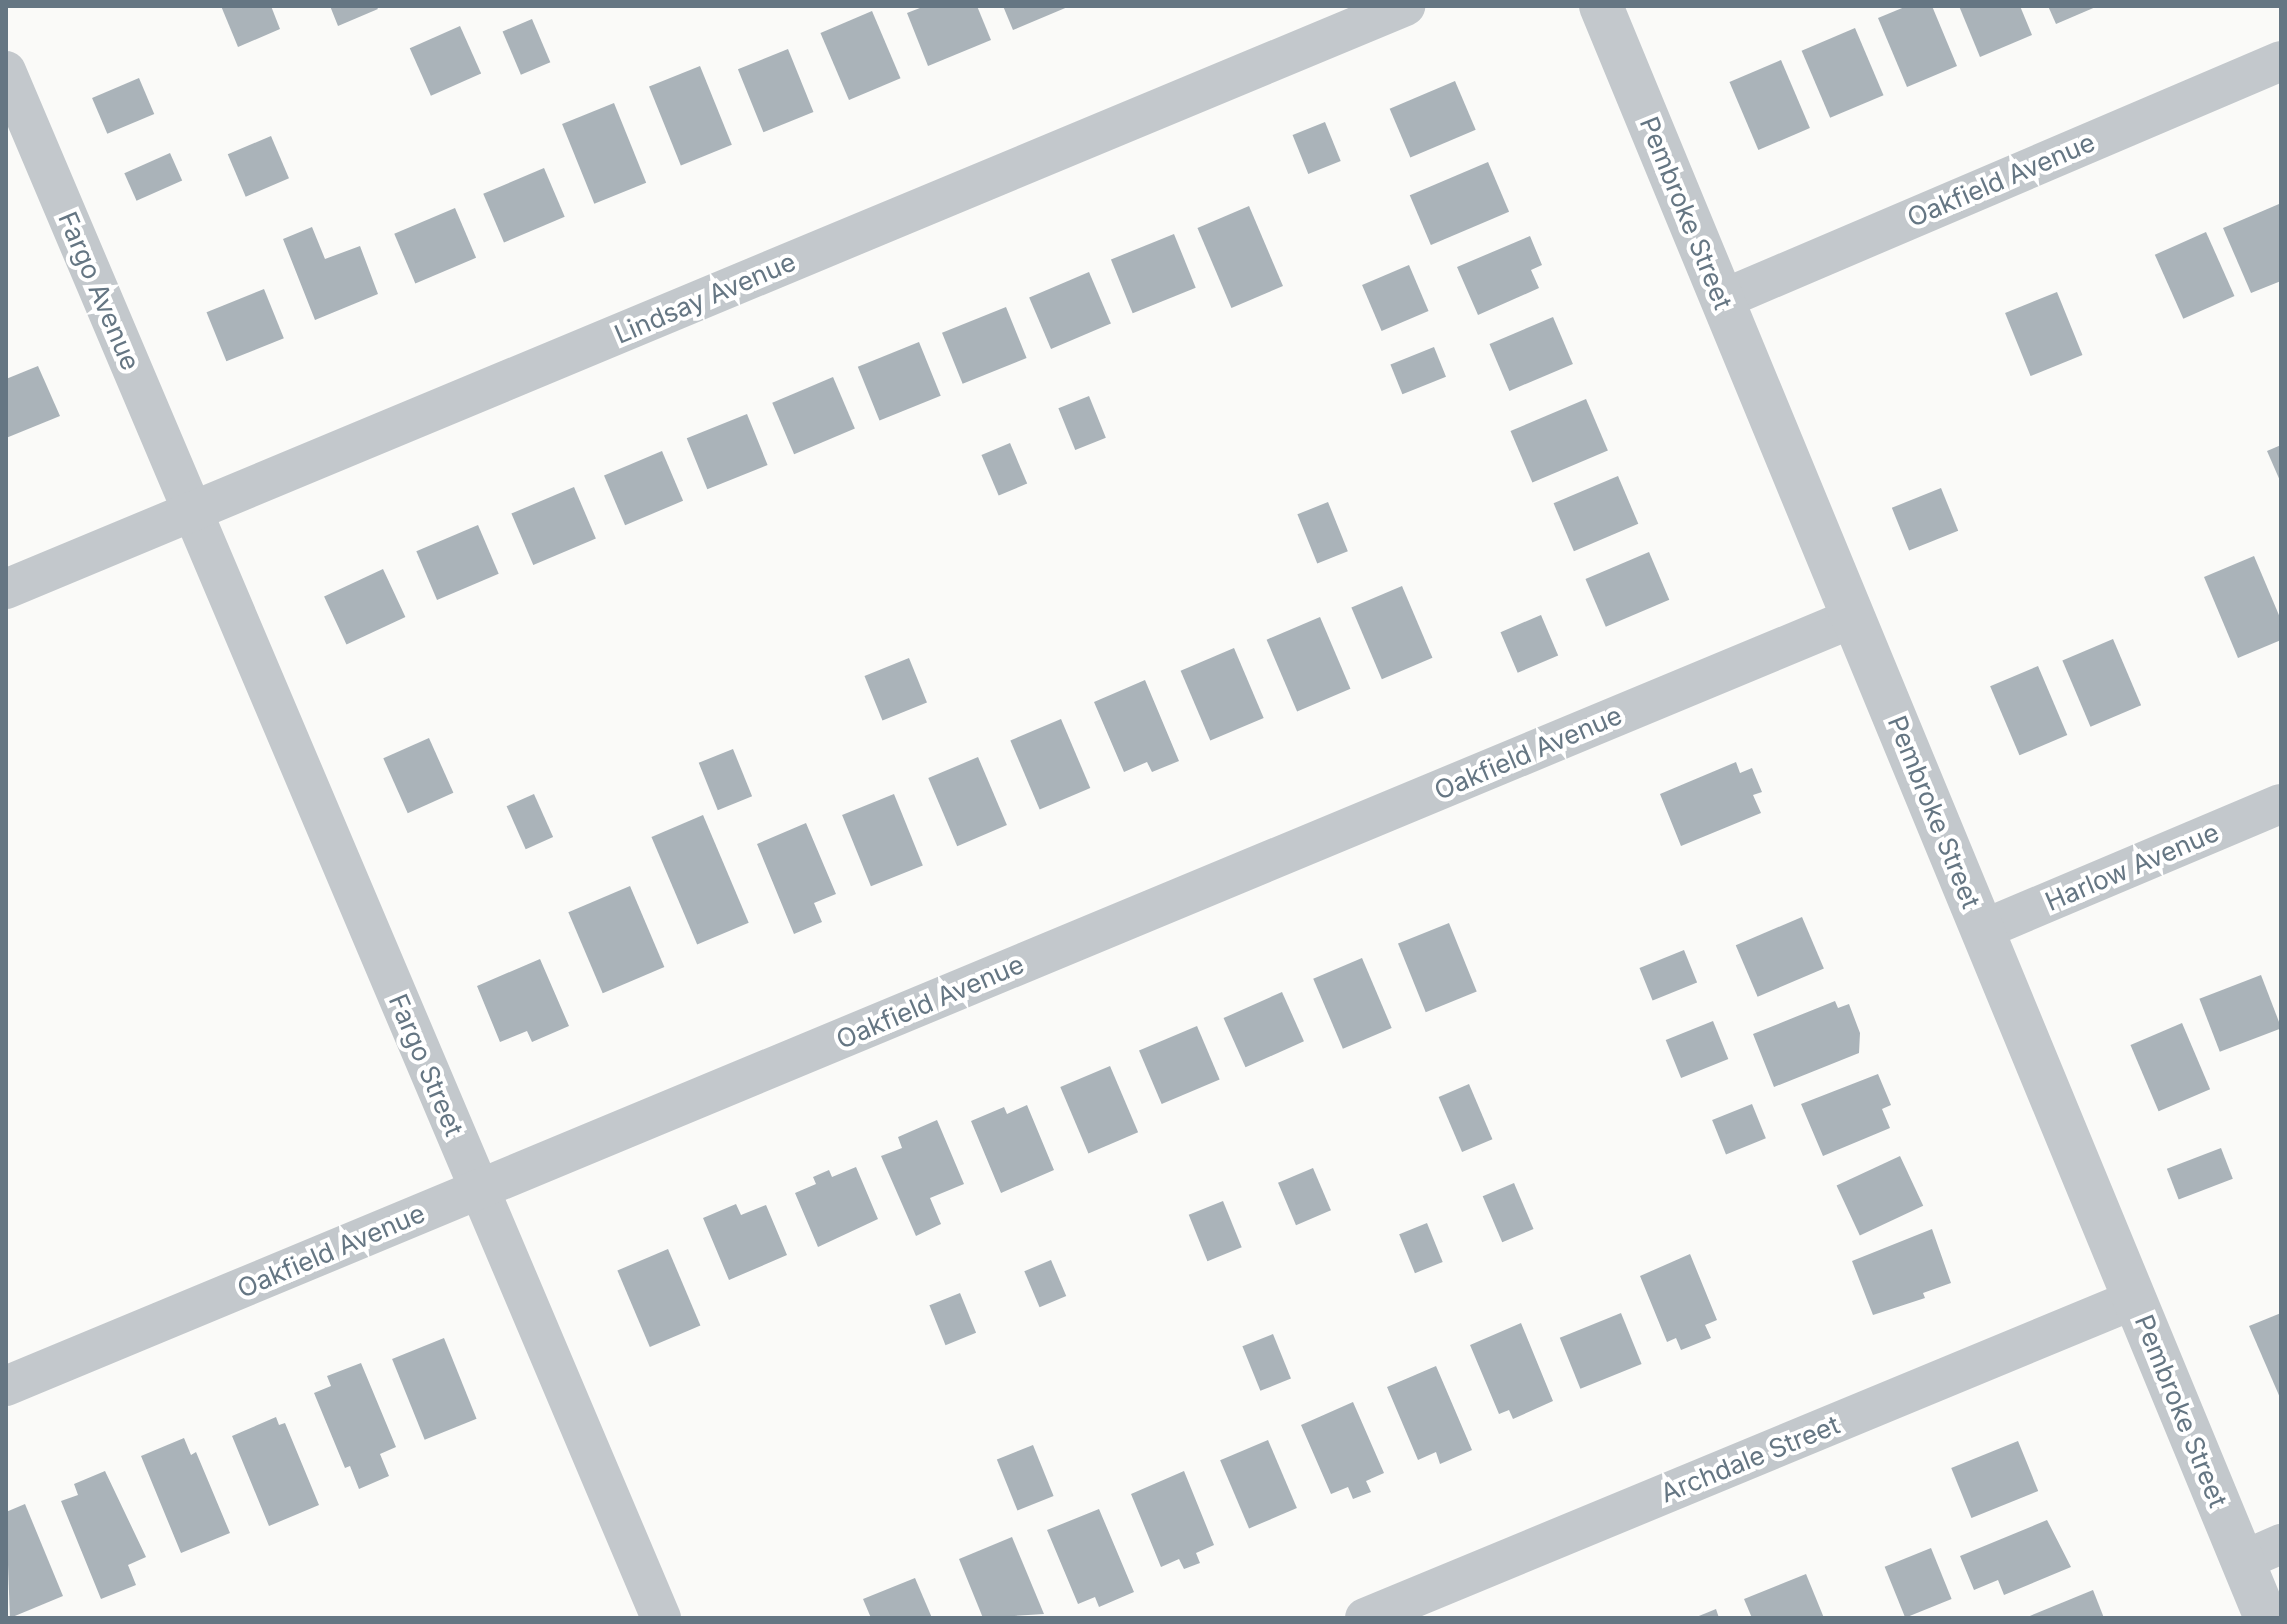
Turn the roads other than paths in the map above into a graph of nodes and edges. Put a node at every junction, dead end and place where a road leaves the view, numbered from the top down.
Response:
1 (1405, 6) edge
2 (1601, 6) edge
3 (2281, 61) edge
4 (6, 71) edge
5 (1721, 300) junction
6 (192, 512) junction
7 (6, 589) edge
8 (1853, 618) junction
9 (2281, 804) edge
10 (1982, 930) junction
11 (479, 1189) junction
12 (2135, 1299) junction
13 (6, 1386) edge
14 (2262, 1552) edge
15 (661, 1618) edge
16 (1365, 1618) edge
17 (2266, 1618) edge

1 - 6 street, Lindsay Avenue
2 - 5 street, Pembroke Street
3 - 5 street, Oakfield Avenue
4 - 6 street, Fargo Avenue
5 - 8 street, Pembroke Street
6 - 7 street, Lindsay Avenue
6 - 11 street, Fargo Street
8 - 10 street, Pembroke Street
8 - 11 street, Oakfield Avenue
9 - 10 street, Harlow Avenue
10 - 12 street, Pembroke Street
11 - 13 street, Oakfield Avenue
11 - 15 street, Fargo Street
12 - 14 street, Pembroke Street
12 - 16 street, Archdale Street
14 - 17 street, Pembroke Street

